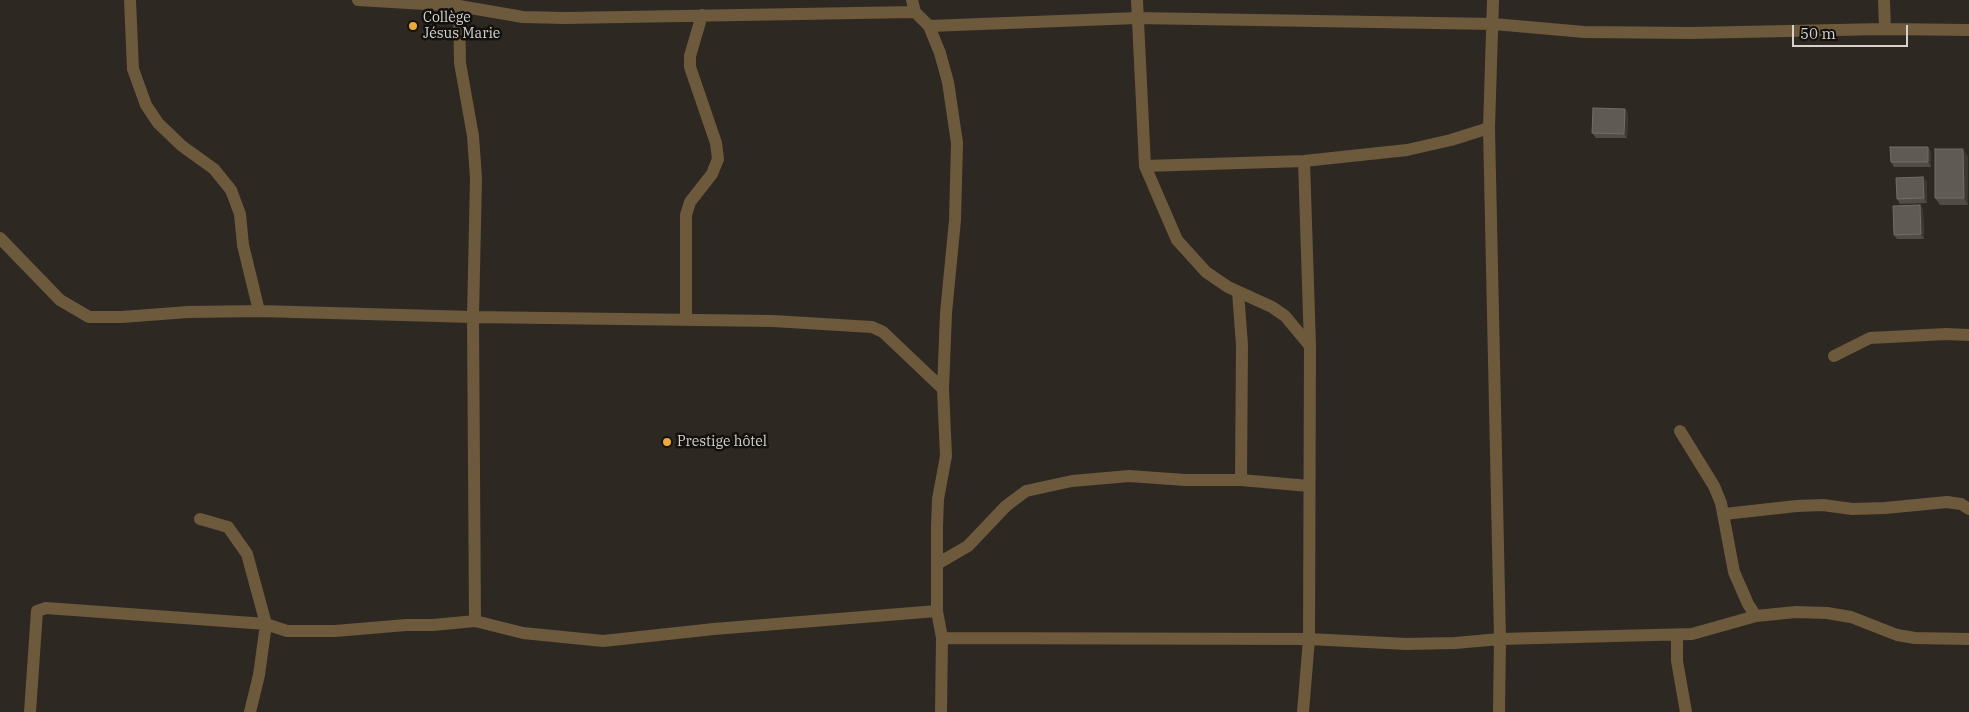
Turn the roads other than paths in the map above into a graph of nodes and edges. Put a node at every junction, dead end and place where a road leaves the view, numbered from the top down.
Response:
1 (130, 0) edge
2 (358, 0) edge
3 (1137, 0) edge
4 (1493, 0) edge
5 (1884, 0) edge
6 (483, 5) edge
7 (459, 6) junction
8 (914, 6) edge
9 (702, 16) junction
10 (1137, 18) junction
11 (1494, 24) junction
12 (929, 26) junction
13 (1884, 29) junction
14 (1969, 30) edge
15 (1489, 128) junction
16 (1304, 161) junction
17 (1146, 166) junction
18 (0, 238) edge
19 (1238, 292) junction
20 (258, 311) junction
21 (473, 317) junction
22 (686, 319) junction
23 (1969, 335) edge
24 (1310, 346) junction
25 (1834, 356) dead end
26 (943, 389) junction
27 (1680, 430) dead end
28 (1241, 480) junction
29 (1309, 486) junction
30 (1969, 508) edge
31 (1724, 514) junction
32 (200, 519) dead end
33 (937, 564) junction
34 (937, 611) junction
35 (1756, 616) junction
36 (475, 620) junction
37 (266, 624) junction
38 (1677, 634) junction
39 (942, 638) junction
40 (1309, 639) junction
41 (1500, 639) junction
42 (1969, 639) edge
43 (30, 712) edge
44 (250, 712) edge
45 (941, 712) edge
46 (1303, 712) edge
47 (1499, 712) edge
48 (1686, 712) edge

1 - 20 street
2 - 7 street
3 - 10 street
4 - 11 street
5 - 13 street
6 - 7 street
6 - 9 street
7 - 21 street
8 - 9 street
8 - 12 street
9 - 22 street
10 - 11 street
10 - 12 street
10 - 17 street
11 - 13 street
11 - 15 street
12 - 26 street
13 - 14 street
15 - 16 street
15 - 41 street
16 - 17 street
16 - 24 street
17 - 19 street
18 - 20 street
19 - 24 street
19 - 28 street
20 - 21 street
21 - 22 street
21 - 36 street
22 - 26 street
23 - 25 street
24 - 29 street
26 - 33 street
27 - 31 street
28 - 29 street
28 - 33 street
29 - 40 street
30 - 31 street
31 - 35 street
32 - 37 street
33 - 34 street
34 - 36 street
34 - 39 street
35 - 38 street
35 - 42 street
36 - 37 street
37 - 43 street
37 - 44 street
38 - 41 street
38 - 48 street
39 - 40 street
39 - 45 street
40 - 41 street
40 - 46 street
41 - 47 street

